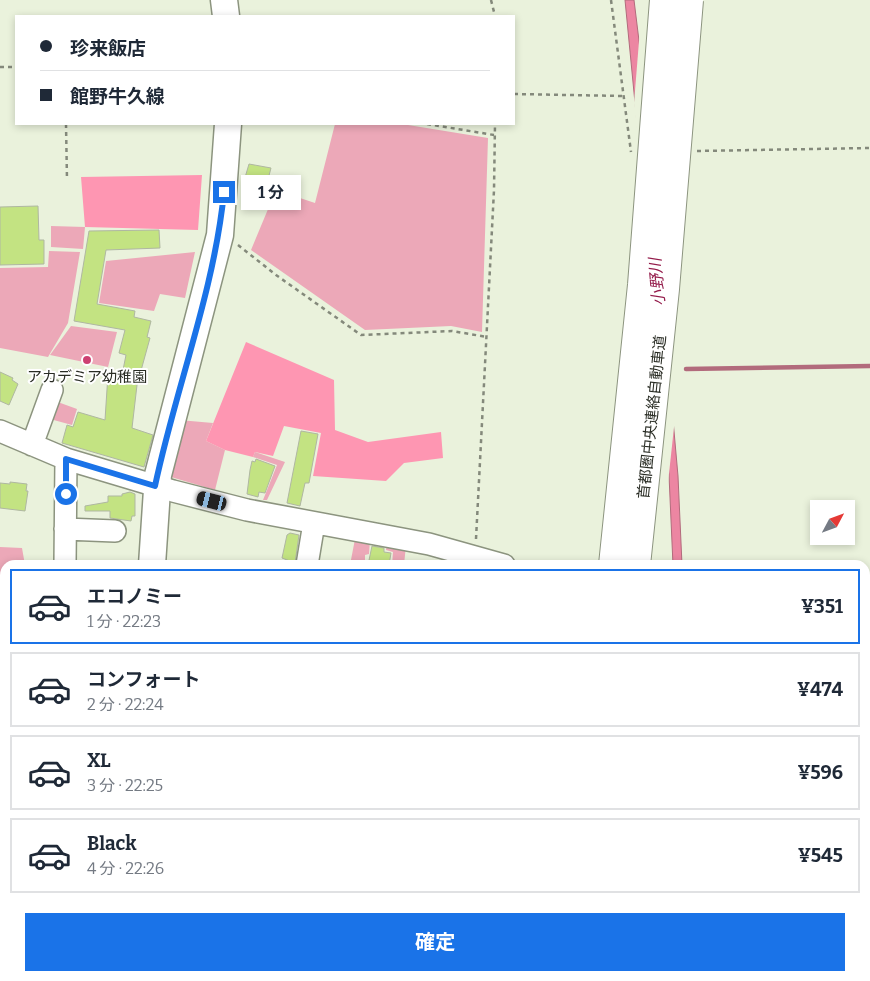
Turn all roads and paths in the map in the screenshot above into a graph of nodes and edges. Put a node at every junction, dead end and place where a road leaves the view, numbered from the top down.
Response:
1 (224, 0) edge
2 (491, 0) edge
3 (611, 0) edge
4 (664, 0) edge
5 (689, 0) edge
6 (226, 15) edge
7 (494, 15) edge
8 (0, 66) edge
9 (15, 67) edge
10 (515, 94) edge
11 (623, 96) junction
12 (66, 125) edge
13 (228, 125) edge
14 (433, 125) edge
15 (495, 125) edge
16 (494, 135) junction
17 (870, 148) edge
18 (697, 151) dead end
19 (630, 152) dead end
20 (67, 180) dead end
21 (220, 231) junction
22 (487, 337) junction
23 (52, 390) dead end
24 (0, 431) edge
25 (32, 446) junction
26 (66, 459) junction
27 (155, 486) junction
28 (314, 523) junction
29 (65, 528) junction
30 (115, 531) dead end
31 (473, 555) junction
32 (65, 560) edge
33 (152, 560) edge
34 (308, 560) edge
35 (488, 560) edge
36 (614, 560) edge
37 (637, 560) edge

1 - 6 main road
2 - 7 path
3 - 11 path
4 - 36 highway, 首都圏中央連絡自動車道, bridge
5 - 37 highway, 首都圏中央連絡自動車道, bridge
8 - 9 path
10 - 11 path
11 - 19 path
12 - 20 path
13 - 21 main road
14 - 16 path
15 - 16 path
16 - 22 path
17 - 18 path
21 - 22 path
21 - 27 main road
22 - 31 path
23 - 25 street
24 - 25 street
25 - 26 street
26 - 27 street
26 - 29 street
27 - 28 street
27 - 33 main road
28 - 31 street
28 - 34 street
29 - 30 street
29 - 32 street
31 - 35 street

